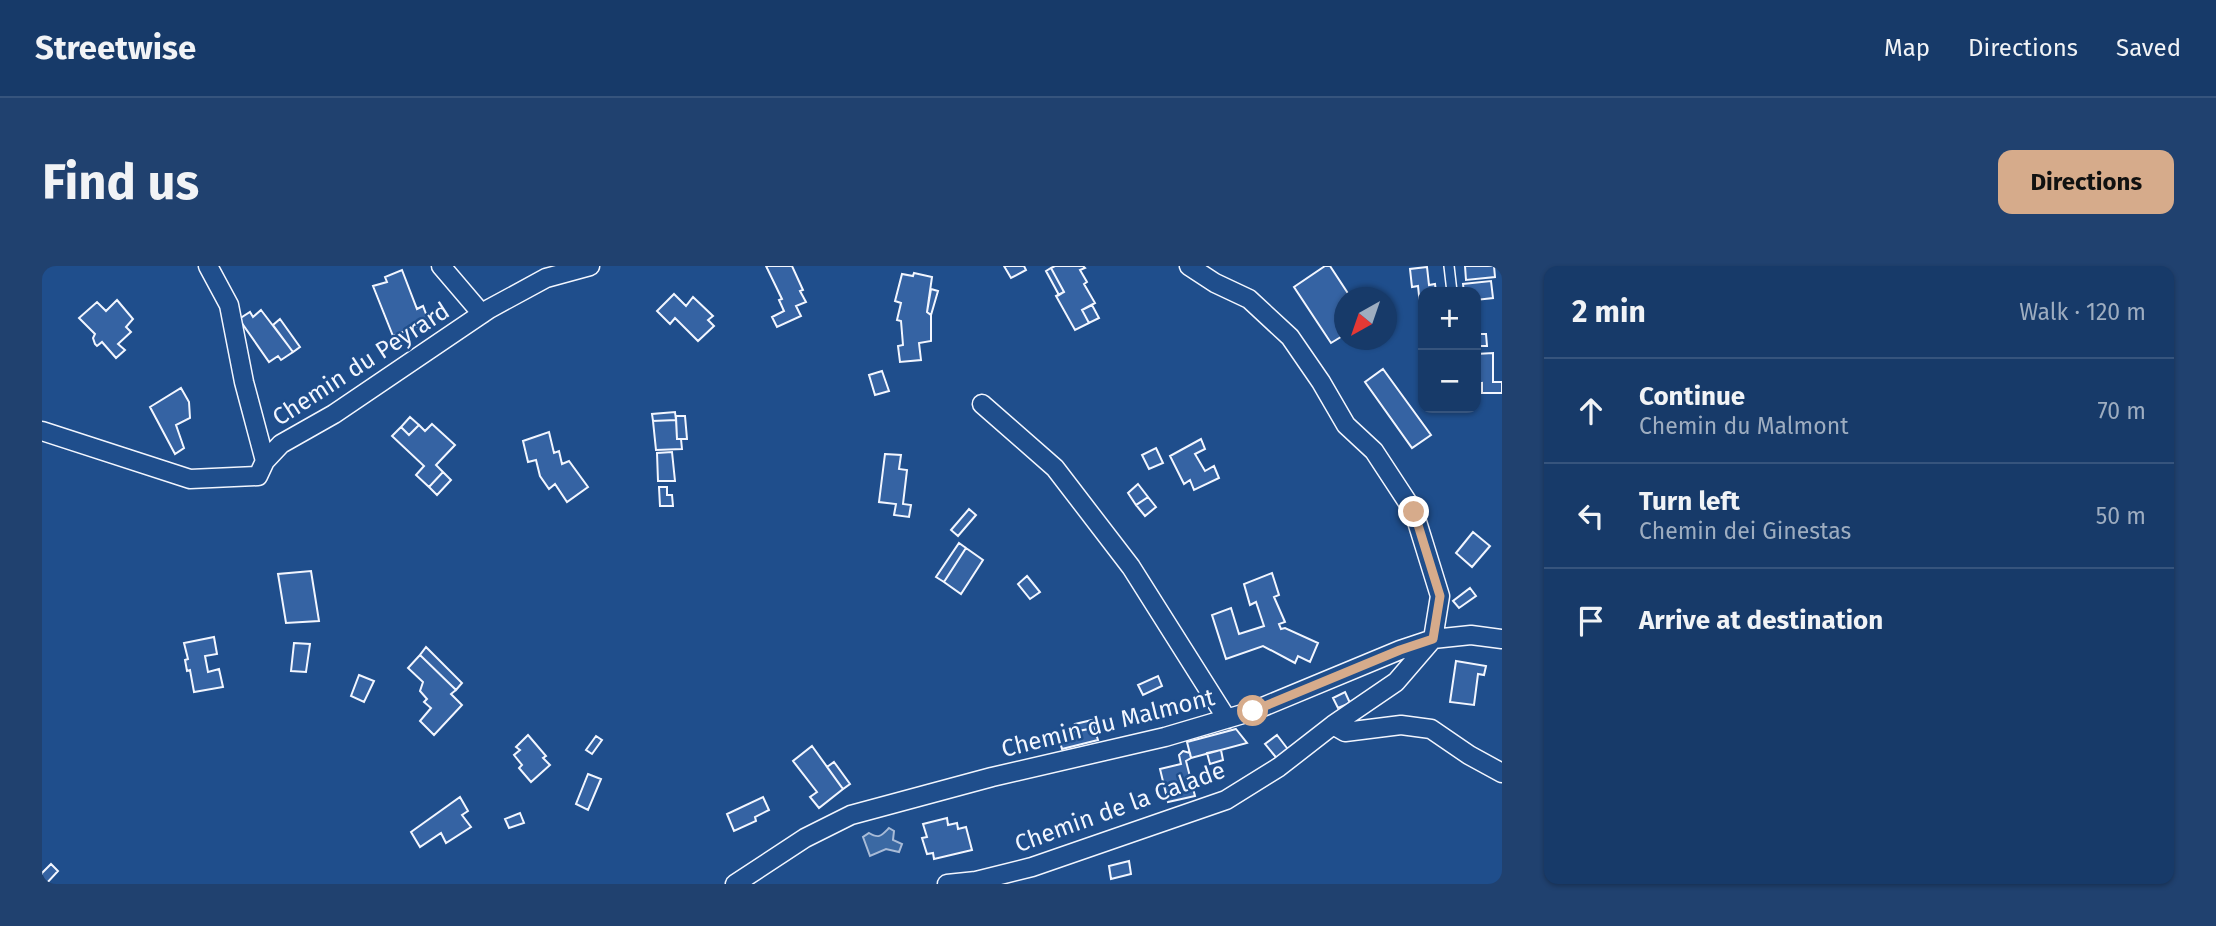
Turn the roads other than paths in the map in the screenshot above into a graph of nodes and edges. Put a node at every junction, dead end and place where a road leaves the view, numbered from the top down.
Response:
1 (208, 266) edge
2 (441, 266) edge
3 (590, 266) edge
4 (1189, 266) edge
5 (1449, 266) edge
6 (1451, 287) edge
7 (482, 314) junction
8 (982, 404) dead end
9 (42, 431) edge
10 (265, 461) junction
11 (1433, 639) junction
12 (1502, 639) edge
13 (1227, 719) junction
14 (1333, 725) junction
15 (1502, 773) edge
16 (735, 884) edge
17 (947, 884) edge

1 - 10 street
2 - 7 street
3 - 7 street, Chemin du Peyrard
4 - 11 street
5 - 6 lane
7 - 10 street, Chemin du Peyrard
8 - 13 street
9 - 10 street, Chemin du Peyrard
11 - 12 street, Chemin du Malmont
11 - 13 street, Chemin du Malmont
11 - 14 street, Chemin de la Calade
13 - 16 street, Chemin du Malmont
14 - 15 street
14 - 17 street, Chemin de la Calade

